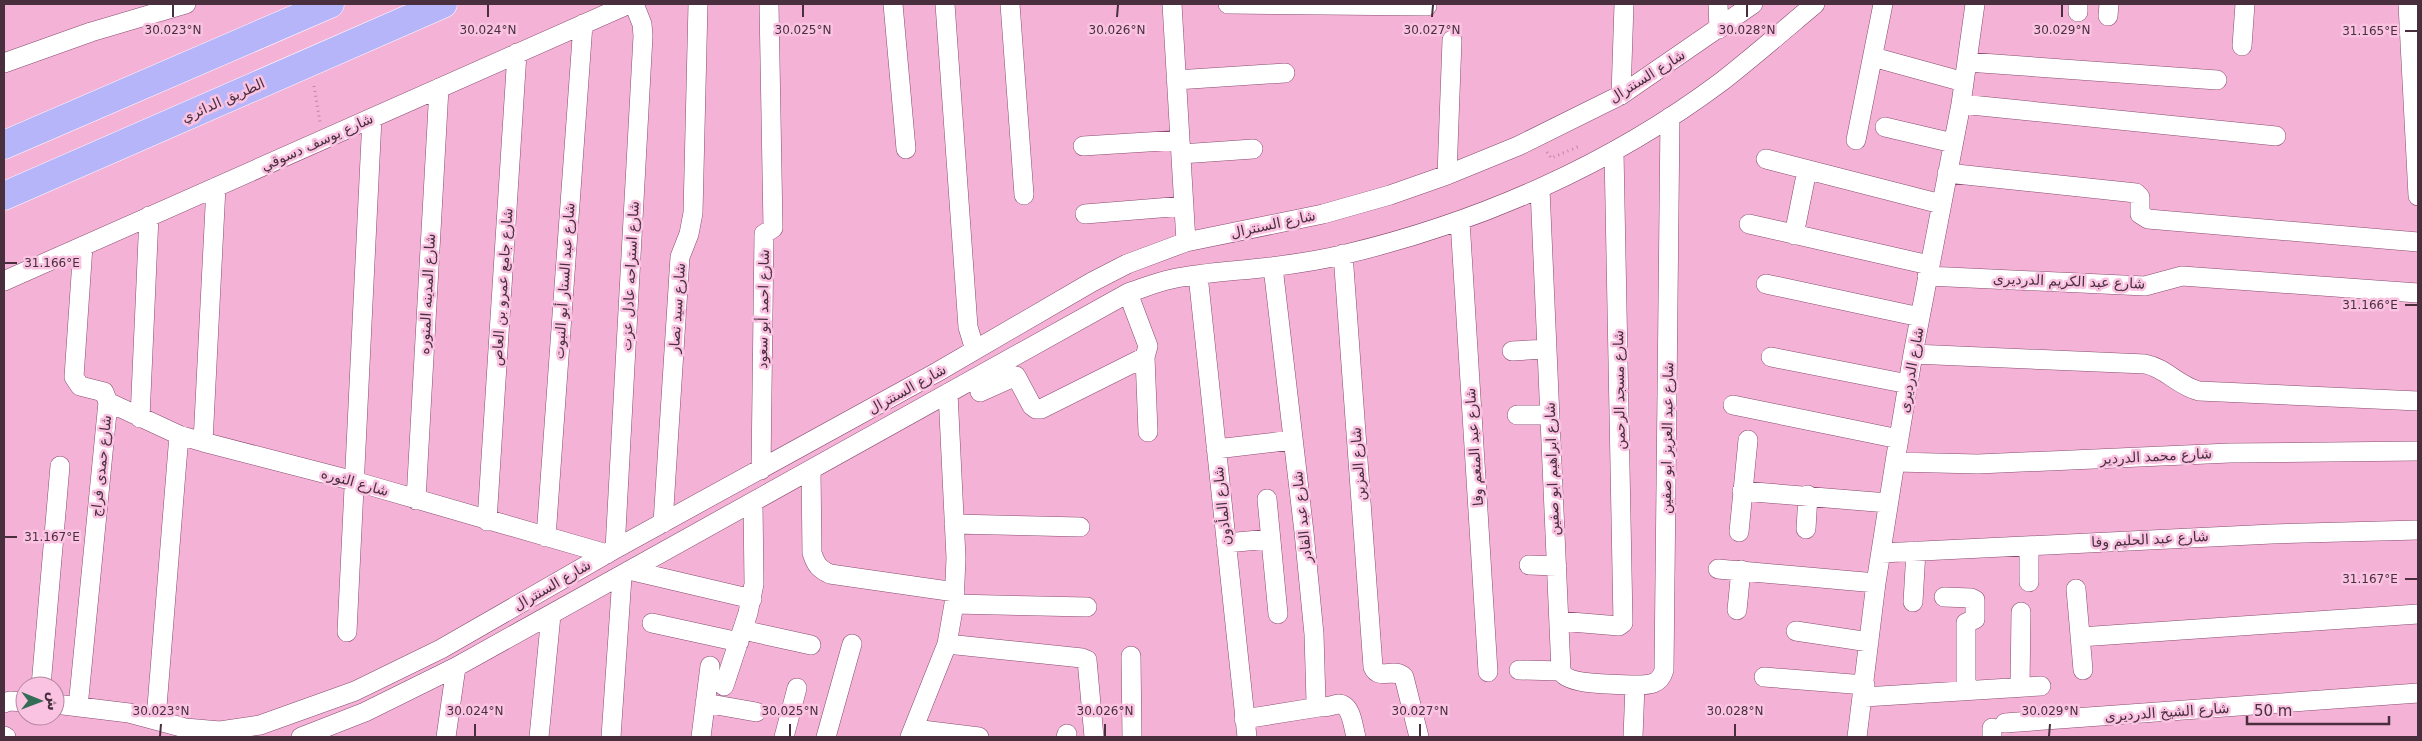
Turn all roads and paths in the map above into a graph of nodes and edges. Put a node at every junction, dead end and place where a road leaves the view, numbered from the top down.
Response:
1 (186, 4) edge
2 (330, 4) edge
3 (443, 4) edge
4 (629, 4) edge
5 (634, 4) edge
6 (698, 4) edge
7 (770, 4) edge
8 (893, 4) edge
9 (945, 4) edge
10 (1010, 4) edge
11 (1172, 4) edge
12 (1228, 4) edge
13 (1624, 4) edge
14 (1718, 4) edge
15 (1753, 4) edge
16 (1815, 4) edge
17 (1883, 4) edge
18 (1975, 4) edge
19 (2245, 4) edge
20 (2408, 4) edge
21 (1427, 6) dead end
22 (583, 24) junction
23 (1719, 29) junction
24 (1452, 40) dead end
25 (2242, 46) dead end
26 (517, 53) junction
27 (1873, 57) junction
28 (1967, 62) junction
29 (4, 63) edge
30 (1285, 73) dead end
31 (1176, 80) junction
32 (2217, 80) dead end
33 (1964, 82) junction
34 (439, 88) junction
35 (1621, 95) junction
36 (1961, 104) junction
37 (1670, 117) junction
38 (372, 118) junction
39 (1885, 127) dead end
40 (1538, 136) junction
41 (2276, 136) dead end
42 (1856, 140) dead end
43 (1953, 143) junction
44 (4, 145) edge
45 (1083, 146) dead end
46 (1180, 147) junction
47 (906, 149) dead end
48 (1253, 149) dead end
49 (1614, 151) junction
50 (1766, 159) dead end
51 (1591, 163) junction
52 (1807, 170) junction
53 (1947, 173) junction
54 (1447, 175) junction
55 (216, 187) junction
56 (1540, 189) junction
57 (4, 196) edge
58 (1024, 196) dead end
59 (2418, 196) edge
60 (1941, 204) junction
61 (1184, 206) junction
62 (1085, 214) dead end
63 (149, 216) junction
64 (1460, 221) junction
65 (1748, 224) dead end
66 (1794, 235) junction
67 (1186, 242) junction
68 (2418, 242) edge
69 (83, 246) junction
70 (1164, 249) junction
71 (1343, 254) junction
72 (1273, 267) junction
73 (1928, 271) junction
74 (1198, 275) junction
75 (1171, 279) junction
76 (4, 281) edge
77 (1766, 284) dead end
78 (1128, 293) junction
79 (2418, 293) edge
80 (1920, 316) junction
81 (1547, 349) junction
82 (975, 350) junction
83 (1512, 351) dead end
84 (1913, 354) junction
85 (1145, 357) junction
86 (1771, 357) dead end
87 (1908, 384) junction
88 (980, 392) dead end
89 (948, 393) junction
90 (2418, 401) edge
91 (108, 402) junction
92 (1733, 405) dead end
93 (1517, 415) dead end
94 (1550, 415) junction
95 (140, 418) junction
96 (1148, 432) dead end
97 (179, 435) junction
98 (1899, 439) junction
99 (1293, 440) junction
100 (1748, 440) dead end
101 (203, 442) junction
102 (1216, 450) junction
103 (2418, 451) edge
104 (1895, 462) junction
105 (60, 466) dead end
106 (761, 470) junction
107 (811, 470) junction
108 (354, 481) junction
109 (1742, 491) junction
110 (1808, 495) junction
111 (1267, 499) dead end
112 (416, 500) junction
113 (753, 503) junction
114 (1888, 503) junction
115 (487, 521) junction
116 (664, 523) junction
117 (954, 524) junction
118 (1080, 527) dead end
119 (1806, 529) dead end
120 (2418, 530) edge
121 (1739, 532) dead end
122 (546, 537) junction
123 (1270, 539) junction
124 (1226, 543) junction
125 (2029, 546) junction
126 (1916, 551) junction
127 (611, 552) junction
128 (1881, 553) junction
129 (1528, 565) dead end
130 (1556, 566) junction
131 (1718, 569) dead end
132 (1741, 570) junction
133 (628, 574) junction
134 (2029, 582) dead end
135 (1876, 583) junction
136 (2076, 589) dead end
137 (1944, 597) dead end
138 (955, 598) junction
139 (752, 599) junction
140 (1913, 602) dead end
141 (1087, 607) dead end
142 (1737, 610) dead end
143 (2021, 612) dead end
144 (1278, 614) dead end
145 (2418, 614) edge
146 (551, 615) junction
147 (1559, 622) junction
148 (652, 623) dead end
149 (1796, 631) dead end
150 (347, 632) dead end
151 (741, 636) junction
152 (2080, 637) junction
153 (1869, 642) junction
154 (852, 644) dead end
155 (947, 644) junction
156 (811, 645) dead end
157 (1131, 656) dead end
158 (710, 666) dead end
159 (456, 667) junction
160 (1519, 670) dead end
161 (2083, 670) dead end
162 (1561, 671) junction
163 (1488, 672) dead end
164 (42, 676) edge
165 (1764, 676) dead end
166 (1635, 685) junction
167 (724, 686) dead end
168 (2042, 686) dead end
169 (2020, 687) junction
170 (797, 688) dead end
171 (1864, 691) junction
172 (1966, 691) junction
173 (2418, 693) edge
174 (705, 703) junction
175 (65, 705) edge
176 (78, 707) junction
177 (1319, 707) junction
178 (756, 712) dead end
179 (165, 727) edge
180 (1245, 728) edge
181 (1996, 730) edge
182 (912, 733) edge
183 (200, 734) edge
184 (301, 737) edge
185 (446, 737) edge
186 (539, 737) edge
187 (611, 737) edge
188 (700, 737) edge
189 (784, 737) edge
190 (826, 737) edge
191 (979, 737) edge
192 (1094, 737) edge
193 (1132, 737) edge
194 (1356, 737) edge
195 (1419, 737) edge
196 (1633, 737) edge
197 (1857, 737) edge

1 - 29 street
2 - 44 highway
3 - 57 highway, الطريق الدائري
4 - 22 street, شارع يوسف دسوقي
5 - 127 street, شارع استراحه عادل عزت
6 - 116 street, شارع سيد نصار
7 - 106 street, شارع احمد أبو سعود
8 - 47 street
9 - 82 street
10 - 58 street
11 - 31 street
12 - 21 street
13 - 35 street
14 - 23 street
15 - 23 street, شارع السنترال
16 - 37 street, شارع السنترال
17 - 27 street
18 - 28 street, شارع الدرديرى
19 - 25 street
20 - 59 street
22 - 26 street, شارع يوسف دسوقي
22 - 122 street, شارع عبد الستار أبو النبوت
23 - 35 street, شارع السنترال
24 - 54 street
26 - 34 street, شارع يوسف دسوقي
26 - 115 street, شارع جامع عمرو بن العاص
27 - 33 street
27 - 42 street
28 - 32 street
28 - 33 street, شارع الدرديرى
30 - 31 street
31 - 46 street
33 - 36 street, شارع الدرديرى
34 - 38 street, شارع يوسف دسوقي
34 - 112 street, شارع المدينه المنوره
35 - 40 street, شارع السنترال
36 - 41 street
36 - 43 street, شارع الدرديرى
37 - 49 street, شارع السنترال
37 - 166 street, شارع عبد العزيز ابو صفين
38 - 55 street, شارع يوسف دسوقي
38 - 108 street
39 - 43 street
40 - 51 path
40 - 54 street, شارع السنترال
43 - 53 street, شارع الدرديرى
45 - 46 street
46 - 48 street
46 - 61 street
49 - 51 street, شارع السنترال
49 - 147 street, شارع مسجد الرحمن
50 - 52 street
51 - 56 street, شارع السنترال
52 - 60 street
52 - 66 street
53 - 60 street, شارع الدرديرى
53 - 68 street
54 - 67 street, شارع السنترال
55 - 63 street, شارع يوسف دسوقي
55 - 101 street
56 - 64 street, شارع السنترال
56 - 81 street, شارع ابراهيم ابو صفين
60 - 73 street, شارع الدرديرى
61 - 62 street
61 - 67 street
63 - 69 street, شارع يوسف دسوقي
63 - 95 street
64 - 71 street, شارع السنترال
64 - 163 street, شارع عبد المنعم وفا
65 - 66 street, شارع عبد الكريم الدرديرى
66 - 73 street, شارع عبد الكريم الدرديرى
67 - 70 street, شارع السنترال
69 - 76 street, شارع يوسف دسوقي
69 - 91 street, شارع حمدى فراج
70 - 75 street
70 - 82 street, شارع السنترال
71 - 72 street, شارع السنترال
71 - 195 street, شارع المزين
72 - 74 street, شارع السنترال
72 - 99 street, شارع عبد القادر
73 - 79 street, شارع عبد الكريم الدرديرى
73 - 80 street, شارع الدرديرى
74 - 75 street, شارع السنترال
74 - 102 street, شارع المأذون
75 - 78 street, شارع السنترال
77 - 80 street
78 - 85 street
78 - 89 street, شارع السنترال
80 - 84 street, شارع الدرديرى
81 - 83 street
81 - 94 street, شارع ابراهيم ابو صفين
82 - 106 street, شارع السنترال
84 - 87 street, شارع الدرديرى
84 - 90 street
85 - 88 street
85 - 96 street
86 - 87 street
87 - 98 street, شارع الدرديرى
89 - 107 street, شارع السنترال
89 - 117 street
91 - 95 street, شارع الثوره
91 - 176 street, شارع حمدى فراج
92 - 98 street
93 - 94 street
94 - 130 street, شارع ابراهيم ابو صفين
95 - 97 street, شارع الثوره
97 - 101 street, شارع الثوره
97 - 179 street
98 - 104 street, شارع الدرديرى
99 - 102 street
99 - 177 street, شارع عبد القادر
100 - 109 street
101 - 108 street, شارع الثوره
102 - 124 street, شارع المأذون
103 - 104 street, شارع محمد الدردير
104 - 114 street, شارع الدرديرى
105 - 164 street
106 - 116 street, شارع السنترال
107 - 113 street, شارع السنترال
107 - 138 street
108 - 112 street, شارع الثوره
108 - 150 street
109 - 110 street
109 - 121 street
110 - 114 street
110 - 119 street
111 - 123 street
112 - 115 street, شارع الثوره
113 - 133 street, شارع السنترال
113 - 139 street
114 - 128 street, شارع الدرديرى
115 - 122 street, شارع الثوره
116 - 127 street, شارع السنترال
117 - 118 street
117 - 138 street
120 - 125 street, شارع عبد الحليم وفا
122 - 127 street, شارع الثوره
123 - 124 street
123 - 144 street
124 - 180 street, شارع المأذون
125 - 126 street, شارع عبد الحليم وفا
125 - 134 street
126 - 128 street, شارع عبد الحليم وفا
126 - 140 street
127 - 183 street, شارع السنترال
128 - 135 street, شارع الدرديرى
129 - 130 street
130 - 147 street, شارع ابراهيم ابو صفين
131 - 132 street
132 - 135 street
132 - 142 street
133 - 139 street
133 - 146 street, شارع السنترال
133 - 187 street
135 - 153 street, شارع الدرديرى
136 - 152 street
137 - 172 street
138 - 141 street
138 - 155 street
139 - 151 street
143 - 169 street
145 - 152 street
146 - 159 street, شارع السنترال
146 - 186 street
147 - 162 street, شارع ابراهيم ابو صفين
148 - 151 street
149 - 153 street
151 - 156 street
151 - 167 street
152 - 161 street
153 - 171 street, شارع الدرديرى
154 - 190 street
155 - 182 street
155 - 192 street
157 - 193 street
158 - 174 street
159 - 184 street, شارع السنترال
159 - 185 street
160 - 162 street
162 - 166 street
165 - 171 street
166 - 196 street
168 - 169 street
169 - 172 street
170 - 189 street
171 - 172 street
171 - 197 street, شارع الدرديرى
173 - 181 street, شارع الشيخ الدرديرى
174 - 178 street
174 - 188 street
175 - 176 street, شارع السنترال
176 - 179 street, شارع السنترال
177 - 180 street
177 - 194 street
179 - 183 street, شارع السنترال
182 - 191 street

